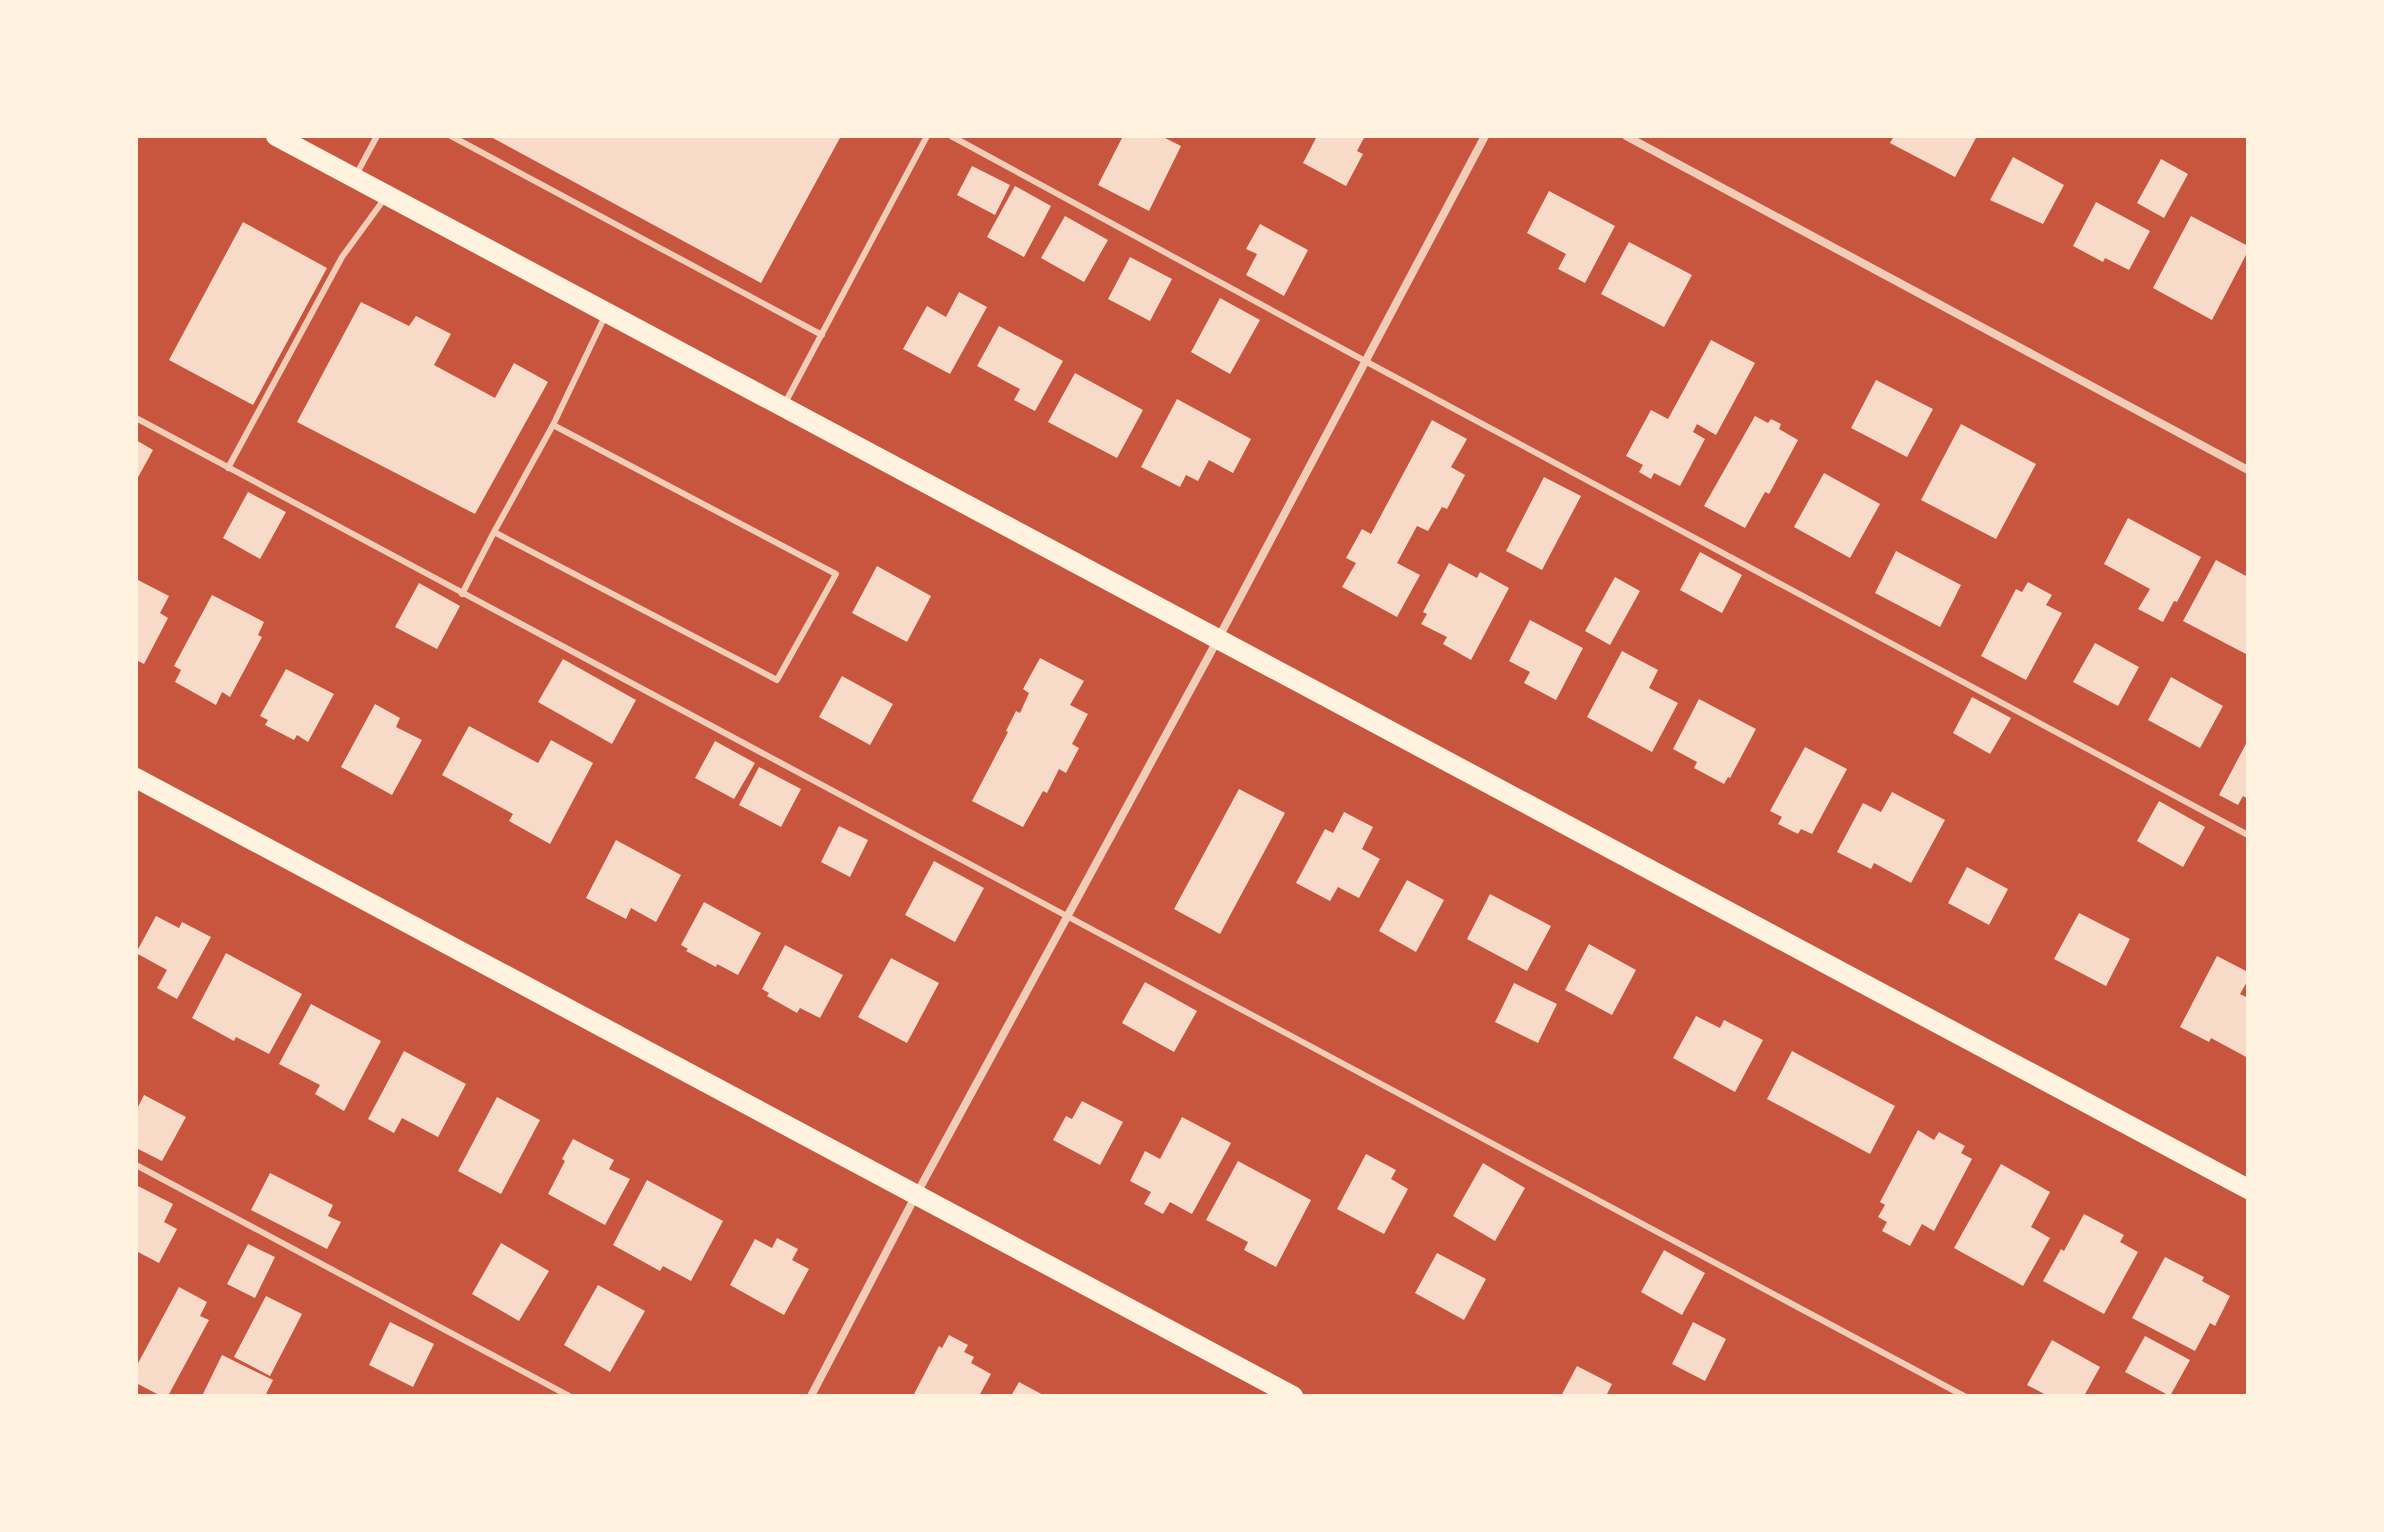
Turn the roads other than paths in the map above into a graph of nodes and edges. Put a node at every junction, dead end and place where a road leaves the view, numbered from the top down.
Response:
1 (276, 136) edge
2 (377, 136) edge
3 (451, 136) edge
4 (927, 136) edge
5 (951, 136) edge
6 (1485, 136) edge
7 (1626, 136) edge
8 (354, 178) junction
9 (387, 196) junction
10 (607, 313) junction
11 (822, 335) junction
12 (1365, 361) junction
13 (783, 407) junction
14 (136, 418) edge
15 (553, 425) junction
16 (228, 468) junction
17 (2248, 470) edge
18 (494, 532) junction
19 (462, 594) junction
20 (1218, 639) junction
21 (136, 778) edge
22 (2248, 835) edge
23 (1067, 918) junction
24 (136, 1165) edge
25 (2248, 1189) edge
26 (916, 1195) junction
27 (569, 1396) edge
28 (811, 1396) edge
29 (1293, 1396) edge
30 (1964, 1396) edge

1 - 8 main road
2 - 8 lane
3 - 11 lane
4 - 11 lane
5 - 12 lane
6 - 12 street
7 - 17 street
8 - 9 main road
9 - 10 main road
9 - 16 lane
10 - 13 main road
10 - 15 lane
11 - 13 lane
12 - 20 street
12 - 22 lane
13 - 20 main road
14 - 16 lane
15 - 18 lane
15 - 18 lane
16 - 19 lane
18 - 19 lane
19 - 23 lane
20 - 23 street
20 - 25 main road
21 - 26 main road
23 - 26 street
23 - 30 lane
24 - 27 lane
26 - 28 street
26 - 29 main road

